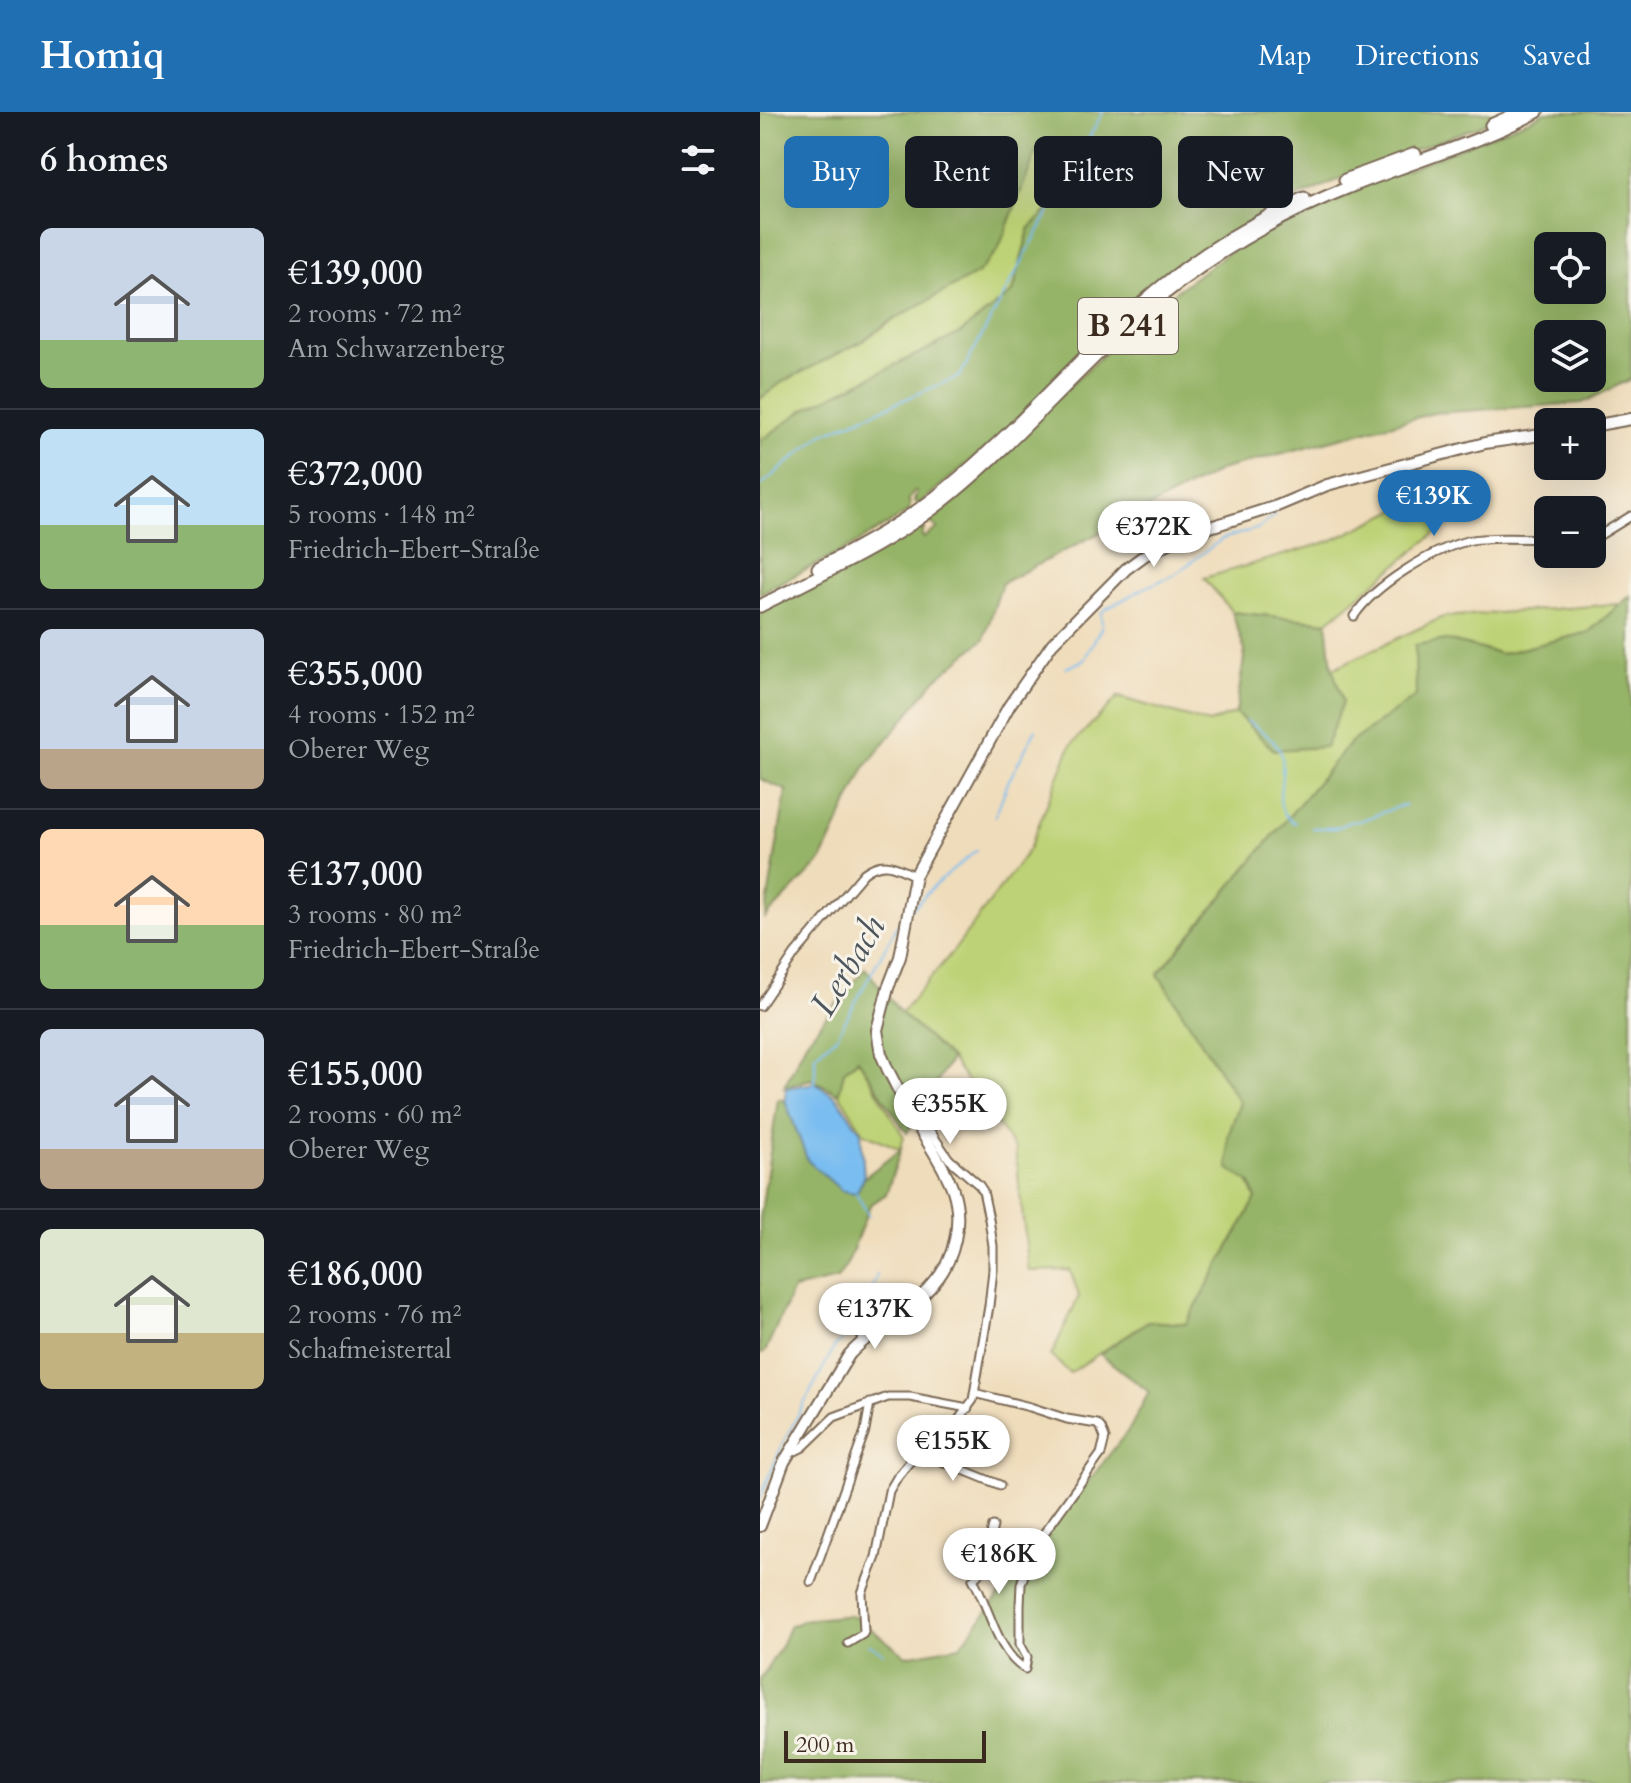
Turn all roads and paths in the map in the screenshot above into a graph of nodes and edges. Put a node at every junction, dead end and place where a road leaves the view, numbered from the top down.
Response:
1 (1520, 112) edge
2 (1537, 112) edge
3 (1631, 419) edge
4 (1606, 423) edge
5 (1534, 436) edge
6 (1631, 516) edge
7 (1606, 531) edge
8 (1534, 539) edge
9 (760, 597) edge
10 (760, 606) edge
11 (1354, 616) dead end
12 (915, 876) junction
13 (760, 1006) edge
14 (913, 1119) junction
15 (978, 1394) dead end
16 (870, 1403) junction
17 (968, 1408) junction
18 (919, 1452) junction
19 (789, 1454) junction
20 (1000, 1485) dead end
21 (760, 1526) edge
22 (993, 1526) dead end
23 (811, 1582) dead end
24 (848, 1643) dead end

1 - 9 main road, B 241
2 - 10 main road, B 241
3 - 4 street
5 - 12 street
6 - 7 street
8 - 11 street
12 - 13 street
12 - 14 street
14 - 17 street
14 - 19 street
15 - 22 street
16 - 17 street
16 - 19 street
16 - 23 street
17 - 18 street
18 - 20 street
18 - 24 street
19 - 21 street

